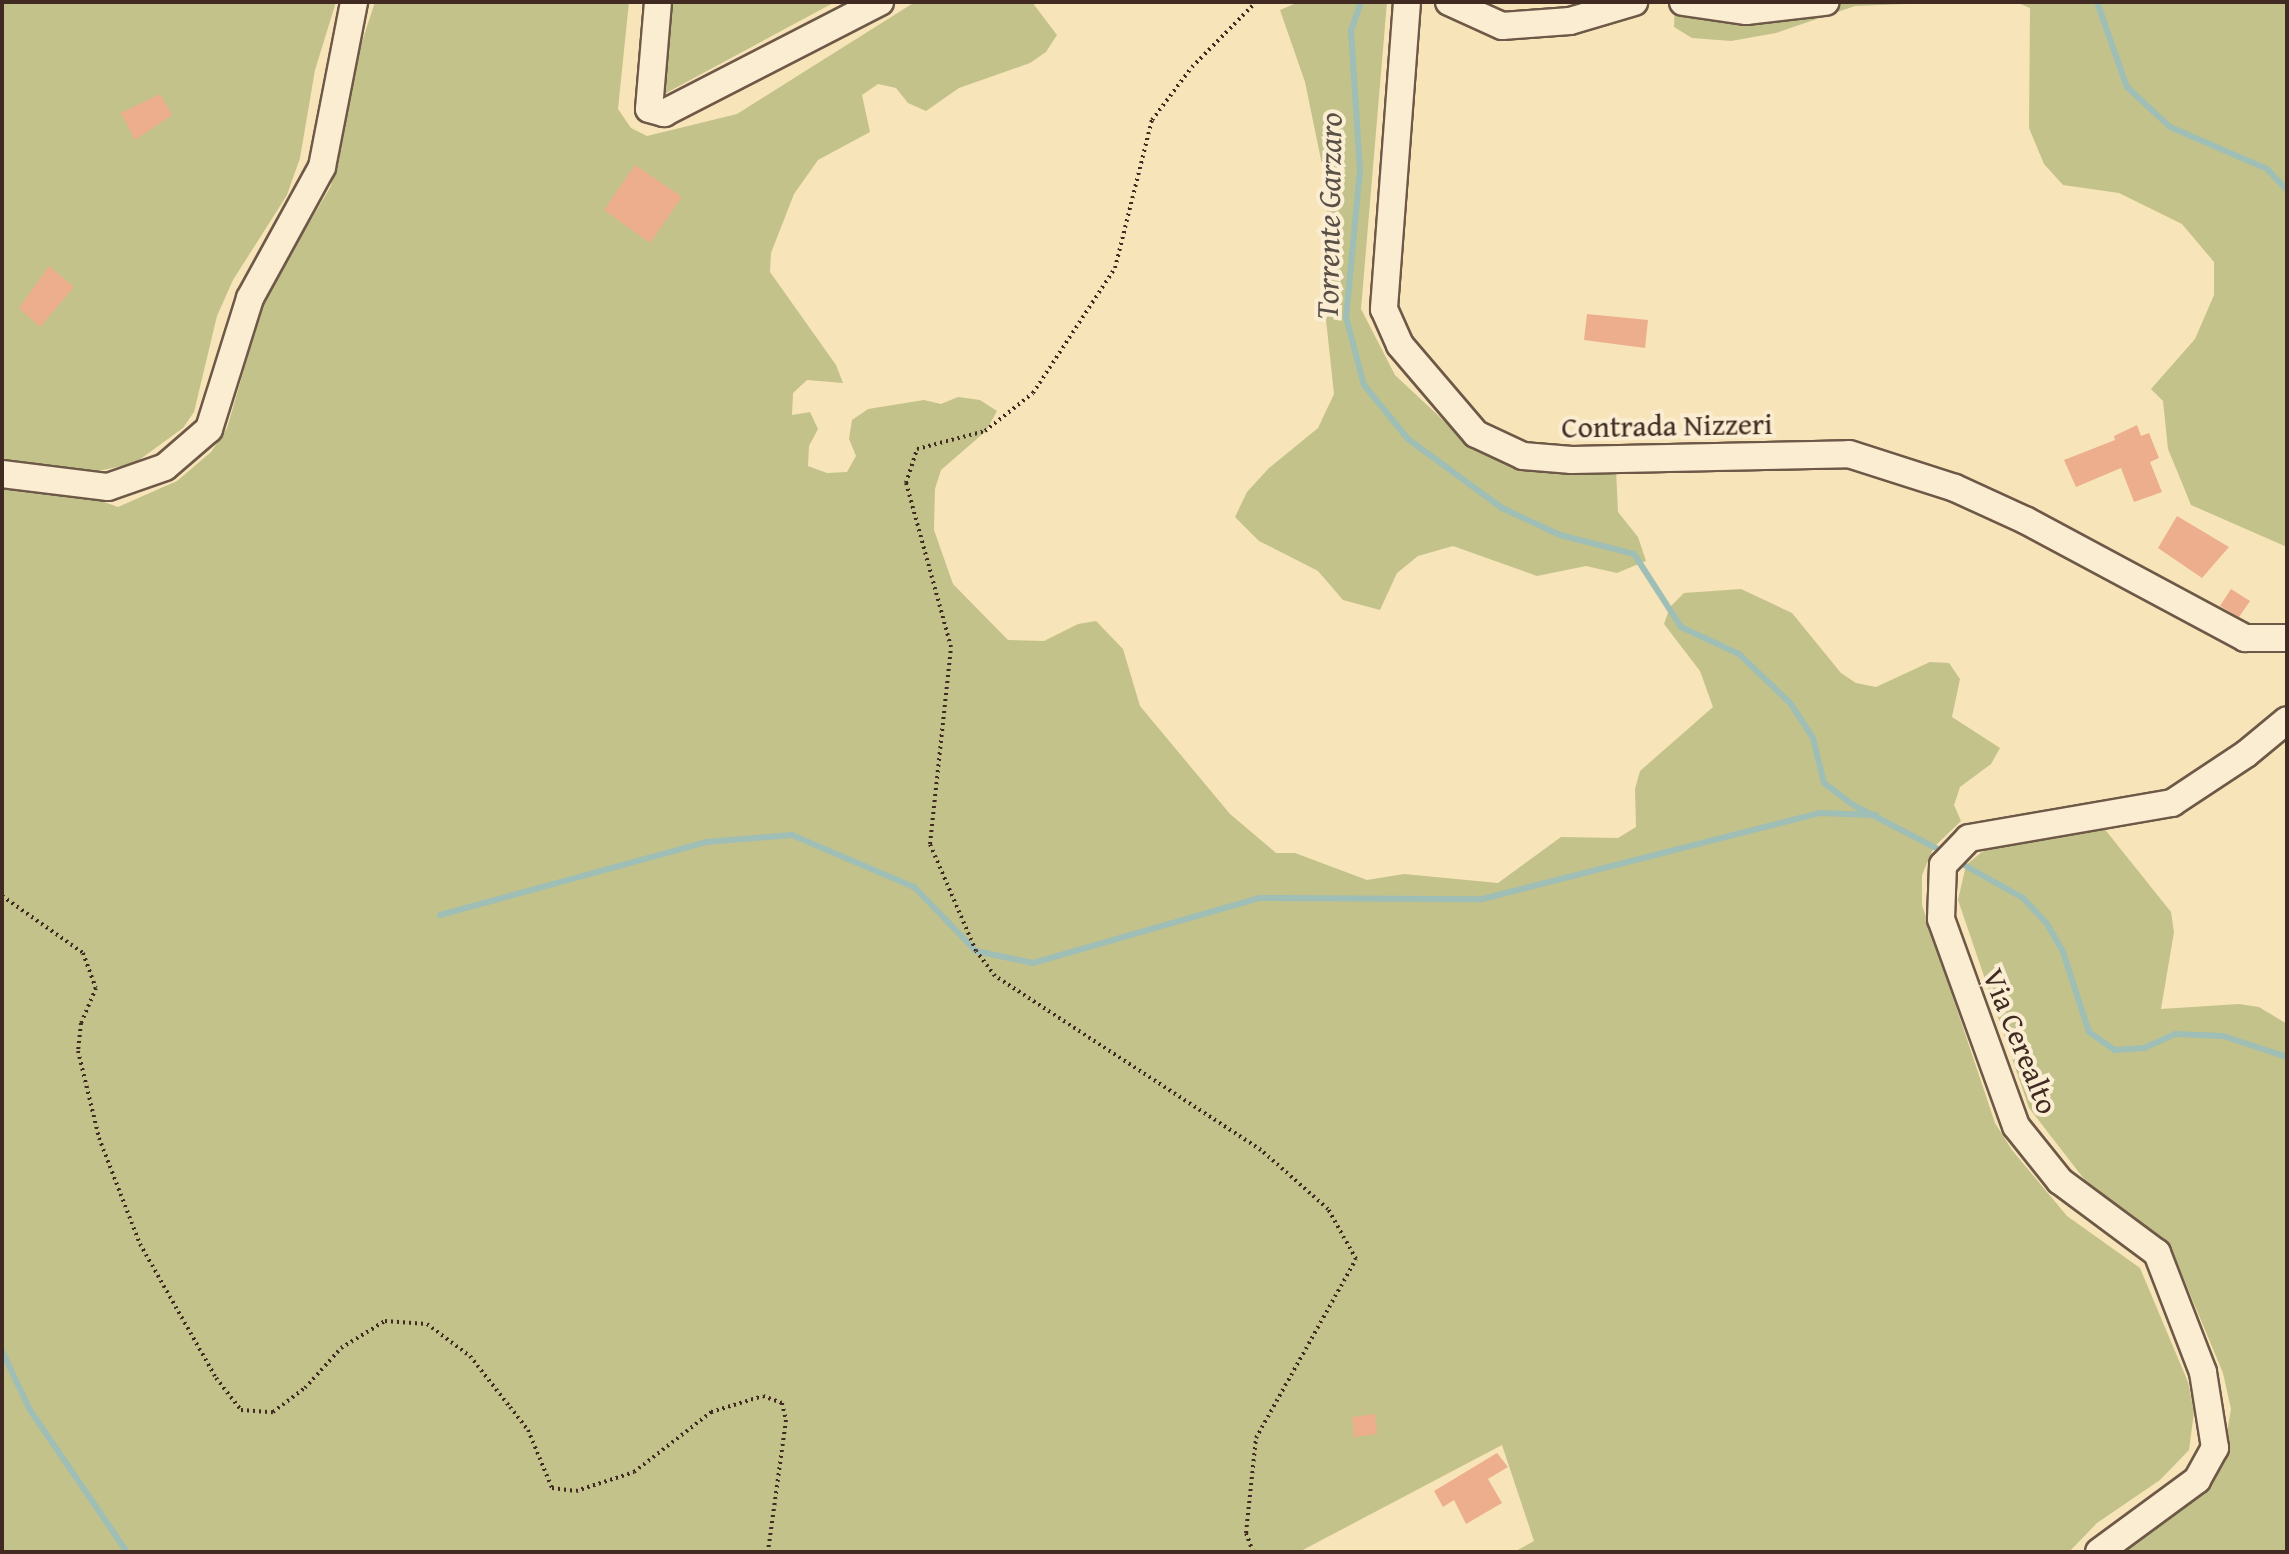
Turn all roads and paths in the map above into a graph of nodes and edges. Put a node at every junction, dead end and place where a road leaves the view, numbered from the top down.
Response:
1 (354, 2) edge
2 (658, 2) edge
3 (880, 2) edge
4 (1256, 2) edge
5 (1407, 2) edge
6 (1449, 2) edge
7 (1634, 2) edge
8 (1683, 2) edge
9 (1825, 2) edge
10 (2, 474) edge
11 (2287, 638) edge
12 (2287, 720) edge
13 (2, 896) edge
14 (768, 1552) edge
15 (1253, 1552) edge
16 (2099, 1552) edge

1 - 10 street
2 - 3 street
4 - 15 path
5 - 11 street, Contrada Nizzeri
6 - 7 street
8 - 9 street
12 - 16 street, Via Cerealto
13 - 14 path

